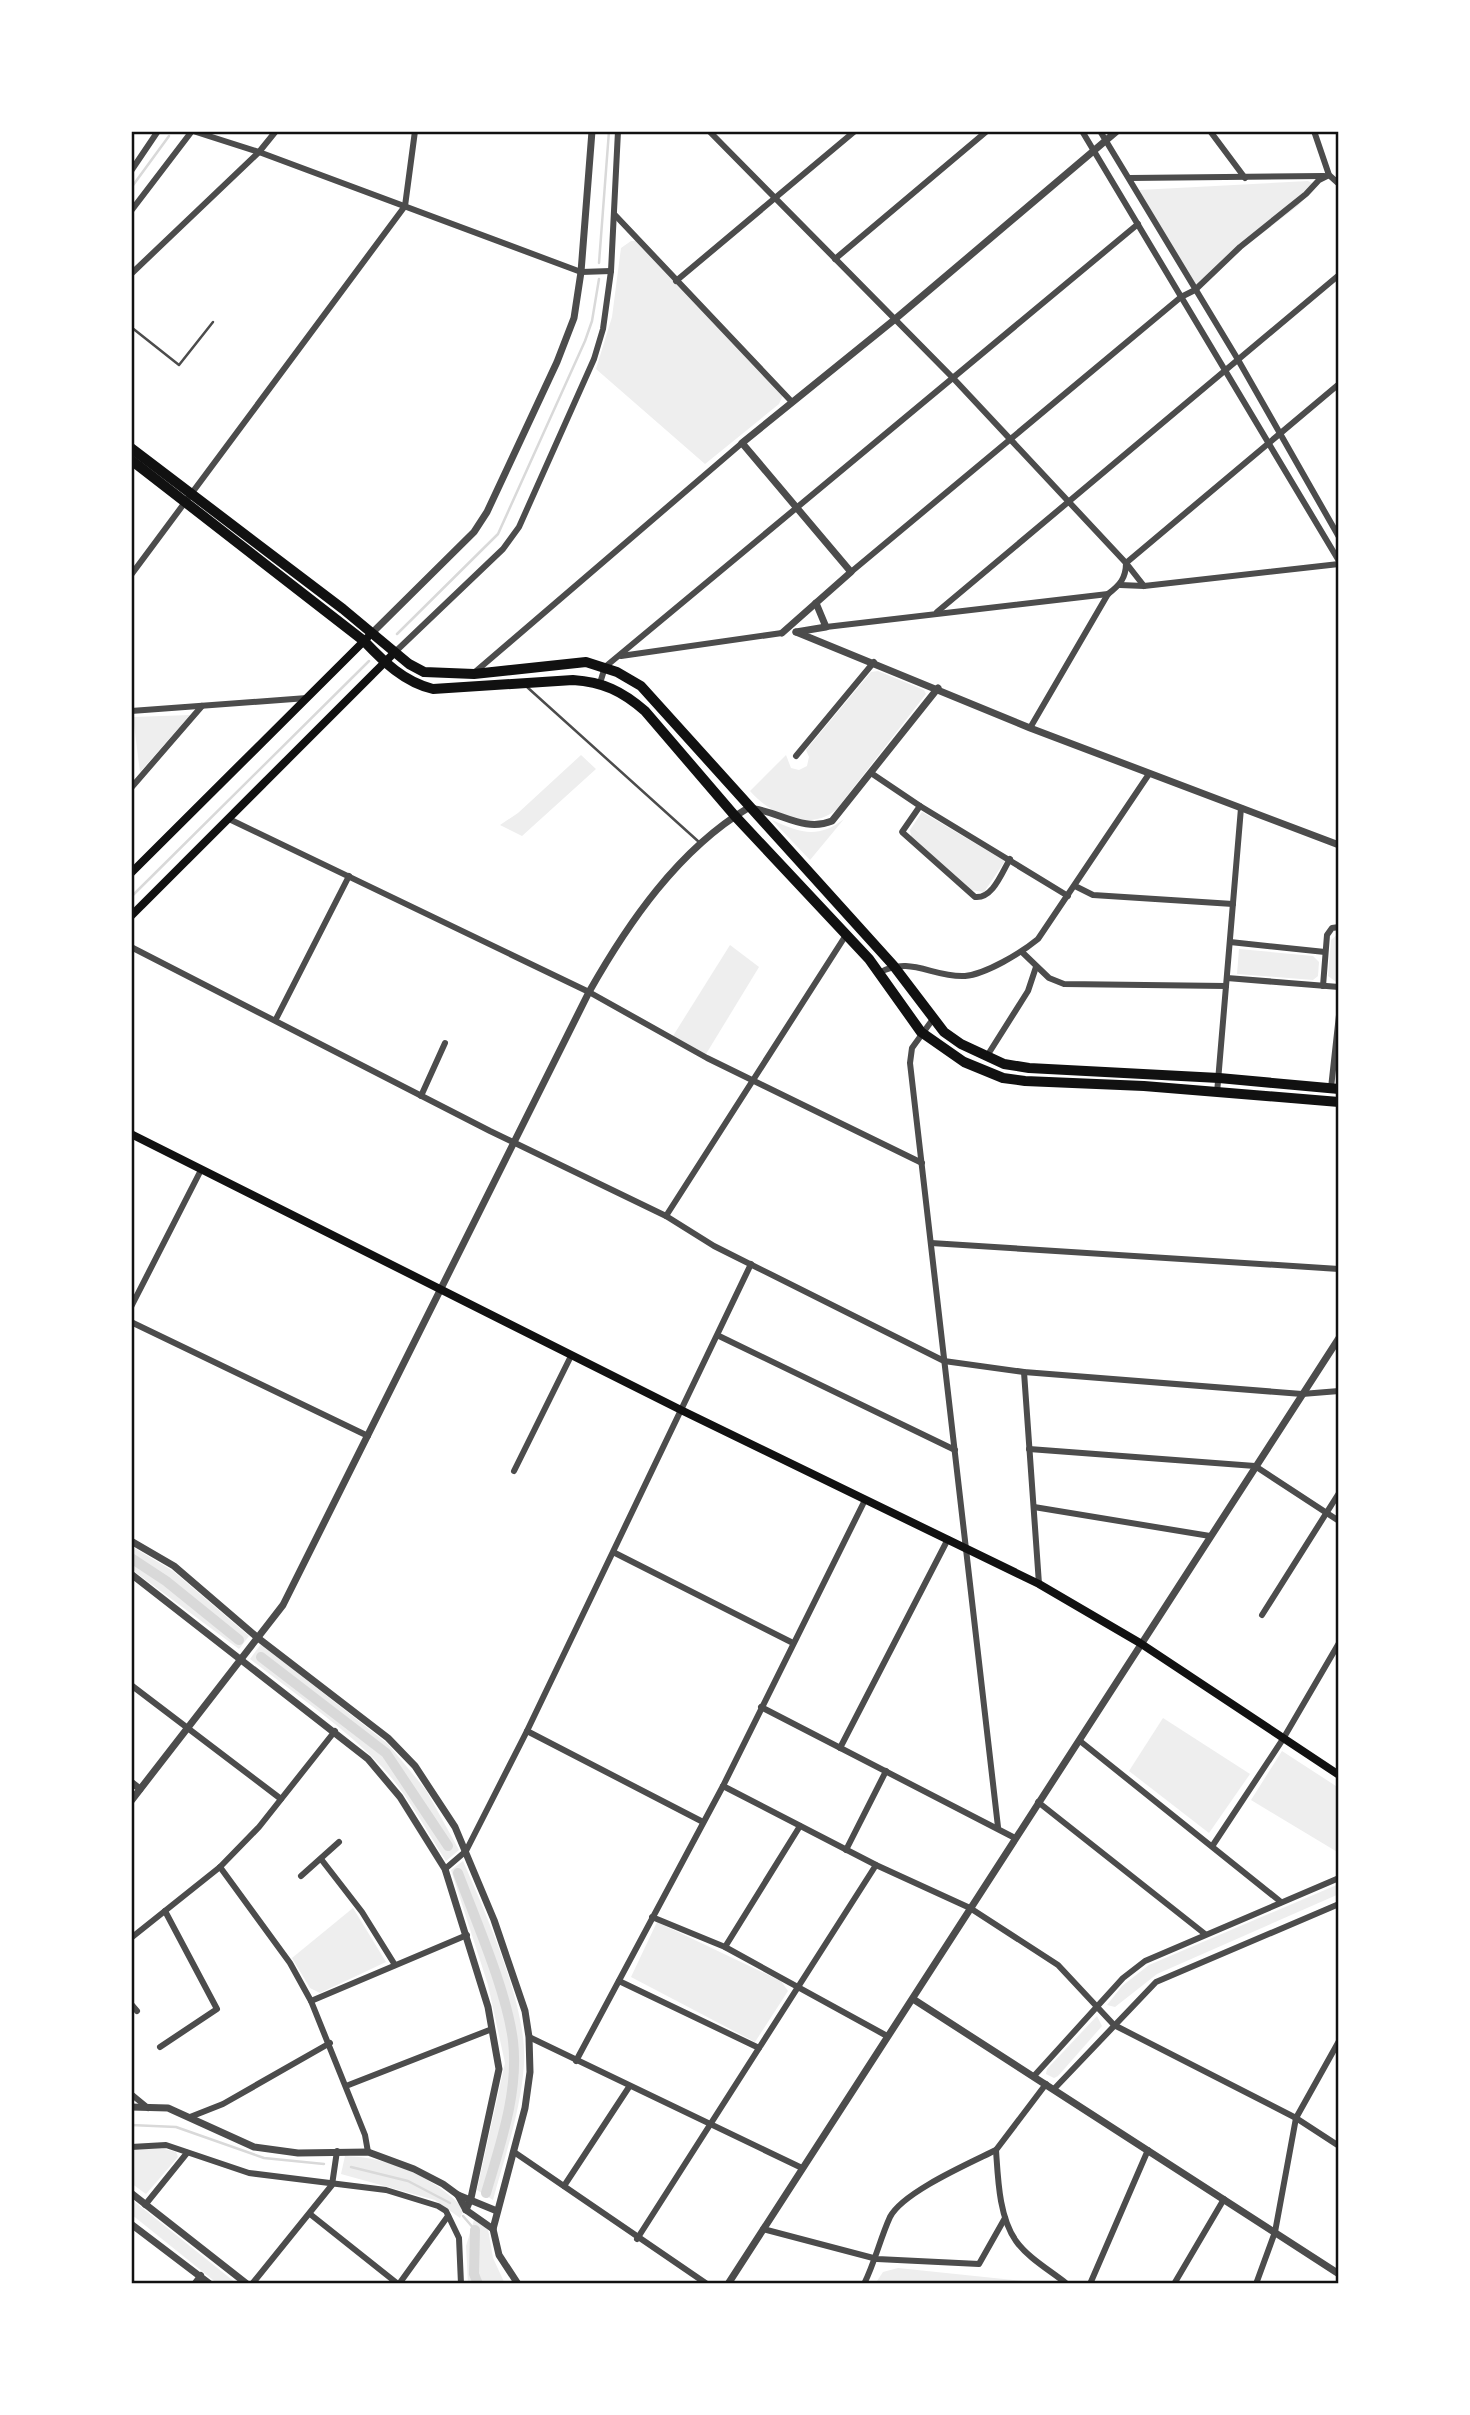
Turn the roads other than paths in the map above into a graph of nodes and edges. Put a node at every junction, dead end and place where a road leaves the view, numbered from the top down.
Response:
1 (158, 131) edge
2 (193, 131) edge
3 (276, 131) edge
4 (415, 131) edge
5 (592, 131) edge
6 (618, 131) edge
7 (709, 131) edge
8 (722, 131) edge
9 (855, 131) edge
10 (986, 131) edge
11 (1083, 131) edge
12 (1100, 131) edge
13 (1116, 131) edge
14 (1210, 131) edge
15 (1314, 131) edge
16 (715, 137) junction
17 (1106, 140) junction
18 (1095, 151) junction
19 (259, 152) junction
20 (131, 171) edge
21 (1329, 175) junction
22 (1130, 178) junction
23 (1245, 178) junction
24 (1339, 184) edge
25 (775, 199) junction
26 (405, 206) junction
27 (131, 211) edge
28 (615, 215) junction
29 (1138, 224) junction
30 (835, 259) junction
31 (611, 271) junction
32 (581, 272) junction
33 (131, 274) edge
34 (1339, 275) edge
35 (676, 281) junction
36 (1195, 290) junction
37 (1181, 297) junction
38 (894, 320) junction
39 (212, 323) dead end
40 (131, 327) edge
41 (1237, 358) junction
42 (1224, 369) junction
43 (953, 378) junction
44 (1339, 383) edge
45 (792, 402) junction
46 (1279, 432) junction
47 (1010, 442) junction
48 (742, 443) junction
49 (1265, 443) junction
50 (131, 448) edge
51 (131, 460) edge
52 (187, 497) junction
53 (1068, 503) junction
54 (797, 508) junction
55 (1339, 537) edge
56 (1126, 563) junction
57 (1339, 563) edge
58 (851, 572) junction
59 (131, 575) edge
60 (1119, 585) junction
61 (1144, 586) junction
62 (1108, 594) junction
63 (816, 603) junction
64 (937, 612) junction
65 (826, 627) junction
66 (796, 632) junction
67 (782, 634) junction
68 (368, 637) junction
69 (394, 653) junction
70 (619, 656) junction
71 (874, 662) junction
72 (386, 663) junction
73 (605, 667) junction
74 (474, 674) junction
75 (600, 683) junction
76 (524, 685) junction
77 (938, 688) junction
78 (309, 698) junction
79 (202, 706) junction
80 (131, 711) edge
81 (1030, 728) junction
82 (796, 756) dead end
83 (871, 773) junction
84 (1149, 774) junction
85 (131, 788) edge
86 (919, 806) junction
87 (748, 808) junction
88 (1241, 808) junction
89 (735, 816) junction
90 (229, 819) junction
91 (701, 845) junction
92 (1339, 845) edge
93 (1010, 859) junction
94 (131, 873) edge
95 (349, 876) junction
96 (1075, 886) junction
97 (1068, 896) junction
98 (1233, 904) junction
99 (131, 916) edge
100 (1339, 927) edge
101 (846, 935) junction
102 (1230, 942) junction
103 (131, 947) edge
104 (1022, 952) junction
105 (1325, 952) junction
106 (893, 965) junction
107 (1036, 967) junction
108 (879, 973) junction
109 (1227, 982) junction
110 (1323, 986) junction
111 (1339, 987) edge
112 (589, 992) junction
113 (1339, 1014) edge
114 (276, 1019) junction
115 (933, 1019) junction
116 (922, 1032) junction
117 (445, 1043) dead end
118 (987, 1056) junction
119 (1219, 1078) junction
120 (755, 1082) junction
121 (1335, 1088) edge
122 (1217, 1093) junction
123 (421, 1096) junction
124 (1339, 1102) edge
125 (131, 1134) edge
126 (516, 1142) junction
127 (922, 1163) junction
128 (201, 1170) junction
129 (666, 1216) junction
130 (931, 1243) junction
131 (751, 1264) junction
132 (1339, 1269) edge
133 (441, 1291) junction
134 (131, 1307) edge
135 (131, 1322) edge
136 (719, 1336) junction
137 (1339, 1338) edge
138 (571, 1356) junction
139 (944, 1361) junction
140 (1024, 1372) junction
141 (1339, 1391) edge
142 (1302, 1394) junction
143 (683, 1411) junction
144 (368, 1436) junction
145 (1029, 1449) junction
146 (955, 1450) junction
147 (1255, 1466) junction
148 (514, 1471) dead end
149 (1339, 1493) edge
150 (865, 1500) junction
151 (1034, 1507) junction
152 (1326, 1513) junction
153 (1339, 1521) edge
154 (1210, 1535) junction
155 (948, 1539) junction
156 (131, 1541) edge
157 (966, 1547) junction
158 (615, 1553) junction
159 (131, 1574) edge
160 (1039, 1584) junction
161 (1262, 1615) dead end
162 (258, 1638) junction
163 (793, 1643) junction
164 (1140, 1643) junction
165 (1339, 1643) edge
166 (242, 1659) junction
167 (131, 1685) edge
168 (761, 1707) junction
169 (187, 1729) junction
170 (335, 1731) junction
171 (527, 1731) junction
172 (1283, 1739) junction
173 (1080, 1741) junction
174 (841, 1748) junction
175 (887, 1771) junction
176 (1339, 1775) edge
177 (131, 1782) edge
178 (723, 1786) junction
179 (140, 1789) junction
180 (281, 1799) junction
181 (131, 1801) edge
182 (1038, 1802) junction
183 (703, 1822) junction
184 (800, 1826) junction
185 (998, 1827) junction
186 (1015, 1838) junction
187 (339, 1842) dead end
188 (1213, 1845) junction
189 (846, 1850) junction
190 (466, 1851) junction
191 (321, 1858) junction
192 (876, 1865) junction
193 (220, 1867) junction
194 (445, 1869) junction
195 (301, 1876) dead end
196 (1339, 1878) edge
197 (1281, 1902) junction
198 (1339, 1903) edge
199 (970, 1908) junction
200 (165, 1912) junction
201 (652, 1917) junction
202 (134, 1930) edge
203 (1205, 1934) junction
204 (467, 1935) junction
205 (131, 1938) edge
206 (724, 1947) junction
207 (395, 1965) junction
208 (619, 1980) junction
209 (797, 1988) junction
210 (913, 1999) junction
211 (311, 2001) junction
212 (131, 2004) edge
213 (1096, 2007) junction
214 (137, 2011) dead end
215 (1114, 2025) junction
216 (492, 2029) junction
217 (887, 2036) junction
218 (529, 2037) junction
219 (1339, 2041) edge
220 (330, 2043) junction
221 (160, 2047) dead end
222 (759, 2048) junction
223 (576, 2061) junction
224 (1034, 2076) junction
225 (1046, 2084) junction
226 (346, 2086) junction
227 (629, 2087) junction
228 (1054, 2089) junction
229 (131, 2094) edge
230 (131, 2107) edge
231 (148, 2108) junction
232 (190, 2118) junction
233 (1296, 2119) junction
234 (711, 2126) junction
235 (1339, 2146) edge
236 (131, 2147) edge
237 (996, 2150) junction
238 (1148, 2150) junction
239 (337, 2151) junction
240 (368, 2152) junction
241 (514, 2152) junction
242 (187, 2153) junction
243 (802, 2168) junction
244 (332, 2185) junction
245 (564, 2186) junction
246 (131, 2193) edge
247 (458, 2195) junction
248 (471, 2198) junction
249 (1224, 2199) junction
250 (145, 2205) junction
251 (466, 2210) junction
252 (498, 2211) junction
253 (310, 2214) junction
254 (449, 2216) junction
255 (1005, 2218) junction
256 (131, 2224) edge
257 (493, 2229) junction
258 (763, 2229) junction
259 (1275, 2232) junction
260 (637, 2239) junction
261 (877, 2259) junction
262 (1339, 2274) edge
263 (201, 2276) junction
264 (194, 2284) edge
265 (210, 2284) edge
266 (247, 2284) edge
267 (252, 2284) edge
268 (398, 2284) edge
269 (461, 2284) edge
270 (517, 2284) edge
271 (707, 2284) edge
272 (728, 2284) edge
273 (864, 2284) edge
274 (1067, 2284) edge
275 (1090, 2284) edge
276 (1174, 2284) edge
277 (1256, 2284) edge

1 - 20 street
2 - 19 street
2 - 27 street
3 - 19 street
4 - 26 street
5 - 32 street
6 - 28 street
7 - 16 street
8 - 16 street
9 - 25 street
10 - 30 street
11 - 18 street
12 - 17 street
13 - 17 street
14 - 23 street
15 - 21 street
16 - 25 street
17 - 18 street
17 - 22 street
18 - 29 street
18 - 38 street
19 - 26 street
19 - 33 street
21 - 23 street
21 - 24 street
21 - 36 street
22 - 23 street
22 - 36 street
25 - 30 street
25 - 35 street
26 - 32 street
26 - 52 street
28 - 31 street
28 - 35 street
29 - 37 street
29 - 43 street
30 - 38 street
31 - 32 street
31 - 69 street
32 - 68 street
34 - 41 street
35 - 45 street
36 - 37 street
36 - 41 street
37 - 42 street
37 - 47 street
38 - 43 street
38 - 45 street
39 - 40 lane
41 - 42 street
41 - 46 street
42 - 49 street
42 - 53 street
43 - 47 street
43 - 54 street
44 - 46 street
45 - 48 street
46 - 49 street
46 - 55 street
47 - 53 street
47 - 58 street
48 - 54 street
48 - 74 street
49 - 56 street
49 - 57 street
50 - 52 highway
51 - 52 highway
52 - 59 street
52 - 68 highway
53 - 56 street
53 - 64 street
54 - 58 street
54 - 70 street
56 - 60 street
56 - 61 street
57 - 61 street
58 - 63 street
60 - 61 street
60 - 62 street
62 - 64 street
62 - 81 street
63 - 65 street
63 - 67 street
64 - 65 street
65 - 66 street
66 - 67 street
66 - 71 street
67 - 70 street
68 - 69 highway
68 - 72 highway
68 - 78 main road
69 - 72 main road
69 - 74 highway
70 - 73 street
71 - 77 street
71 - 82 street
72 - 76 highway
72 - 90 main road
73 - 74 highway
73 - 75 street
73 - 87 highway
75 - 76 highway
75 - 89 highway
76 - 91 lane
77 - 81 street
77 - 83 street
78 - 79 street
78 - 94 main road
79 - 80 street
79 - 85 street
81 - 84 street
83 - 86 street
83 - 87 street
84 - 88 street
84 - 96 street
86 - 93 street
86 - 93 street
87 - 89 street
87 - 106 highway
88 - 92 street
88 - 98 street
89 - 91 street
89 - 101 highway
90 - 95 street
90 - 99 main road
91 - 112 street
93 - 97 street
95 - 112 street
95 - 114 street
96 - 97 street
96 - 98 street
97 - 104 street
98 - 102 street
100 - 105 street
101 - 108 highway
101 - 120 street
102 - 105 street
102 - 109 street
103 - 114 street
104 - 106 street
104 - 107 street
105 - 110 street
106 - 108 street
106 - 115 highway
107 - 109 street
107 - 118 street
108 - 116 highway
109 - 110 street
109 - 119 street
110 - 111 street
112 - 120 street
112 - 126 street
113 - 121 street
114 - 123 street
115 - 116 street
115 - 118 highway
116 - 122 highway
116 - 127 street
117 - 123 street
118 - 119 highway
119 - 121 highway
119 - 122 street
120 - 127 street
120 - 129 street
122 - 124 highway
123 - 126 street
125 - 128 main road
126 - 129 street
126 - 133 street
127 - 130 street
128 - 133 main road
128 - 134 street
129 - 131 street
130 - 132 street
130 - 139 street
131 - 136 street
131 - 139 street
133 - 138 main road
133 - 144 street
135 - 144 street
136 - 143 street
136 - 146 street
137 - 142 street
138 - 143 main road
138 - 148 street
139 - 140 street
139 - 146 street
140 - 142 street
140 - 145 street
141 - 142 street
142 - 147 street
143 - 150 main road
143 - 158 street
144 - 162 street
145 - 147 street
145 - 151 street
146 - 157 street
147 - 152 street
147 - 154 street
149 - 152 street
150 - 155 main road
150 - 163 street
151 - 154 street
151 - 160 street
152 - 153 street
152 - 161 street
154 - 164 street
155 - 157 main road
155 - 174 street
156 - 162 street
157 - 160 main road
157 - 185 street
158 - 163 street
158 - 171 street
159 - 166 street
160 - 164 main road
162 - 166 street
162 - 190 street
163 - 168 street
164 - 172 main road
164 - 173 street
165 - 172 street
166 - 169 street
166 - 170 street
167 - 169 street
168 - 174 street
168 - 178 street
169 - 179 street
169 - 180 street
170 - 180 street
170 - 194 street
171 - 183 street
171 - 190 street
172 - 176 main road
172 - 188 street
173 - 182 street
173 - 188 street
174 - 175 street
175 - 185 street
175 - 189 street
177 - 179 street
178 - 183 street
178 - 184 street
179 - 181 street
180 - 193 street
182 - 186 street
182 - 203 street
183 - 201 street
184 - 189 street
184 - 206 street
185 - 186 street
186 - 199 street
187 - 191 street
188 - 197 street
189 - 192 street
190 - 194 street
190 - 218 street
191 - 195 street
191 - 207 street
192 - 199 street
192 - 209 street
193 - 200 street
193 - 211 street
194 - 204 street
196 - 197 street
197 - 203 street
198 - 215 street
199 - 210 street
199 - 213 street
200 - 202 street
200 - 221 street
201 - 206 street
201 - 208 street
202 - 205 street
203 - 213 street
204 - 207 street
204 - 216 street
206 - 209 street
207 - 211 street
208 - 222 street
208 - 223 street
209 - 217 street
209 - 222 street
210 - 217 street
210 - 224 street
211 - 220 street
212 - 214 street
213 - 215 street
213 - 224 street
215 - 228 street
215 - 233 street
216 - 226 street
216 - 248 street
217 - 243 street
218 - 223 street
218 - 241 street
219 - 233 street
220 - 226 street
220 - 232 street
222 - 234 street
223 - 227 street
224 - 225 street
225 - 228 street
225 - 237 street
226 - 240 street
227 - 234 street
227 - 245 street
228 - 238 street
229 - 231 street
230 - 231 street
231 - 232 street
232 - 239 street
233 - 235 street
233 - 259 street
234 - 243 street
234 - 260 street
236 - 242 street
237 - 255 street
237 - 261 street
238 - 249 street
238 - 275 street
239 - 240 street
239 - 244 street
240 - 247 street
241 - 245 street
241 - 252 street
242 - 244 street
242 - 250 street
243 - 258 street
244 - 253 street
244 - 254 street
245 - 260 street
246 - 250 street
247 - 248 street
247 - 251 street
248 - 251 street
248 - 252 street
249 - 259 street
249 - 276 street
250 - 266 street
251 - 257 street
252 - 257 street
253 - 267 street
253 - 268 street
254 - 268 street
254 - 269 street
255 - 261 street
255 - 274 street
256 - 263 street
257 - 270 street
258 - 261 street
258 - 272 street
259 - 262 street
259 - 277 street
260 - 271 street
261 - 273 street
263 - 264 street
263 - 265 street

